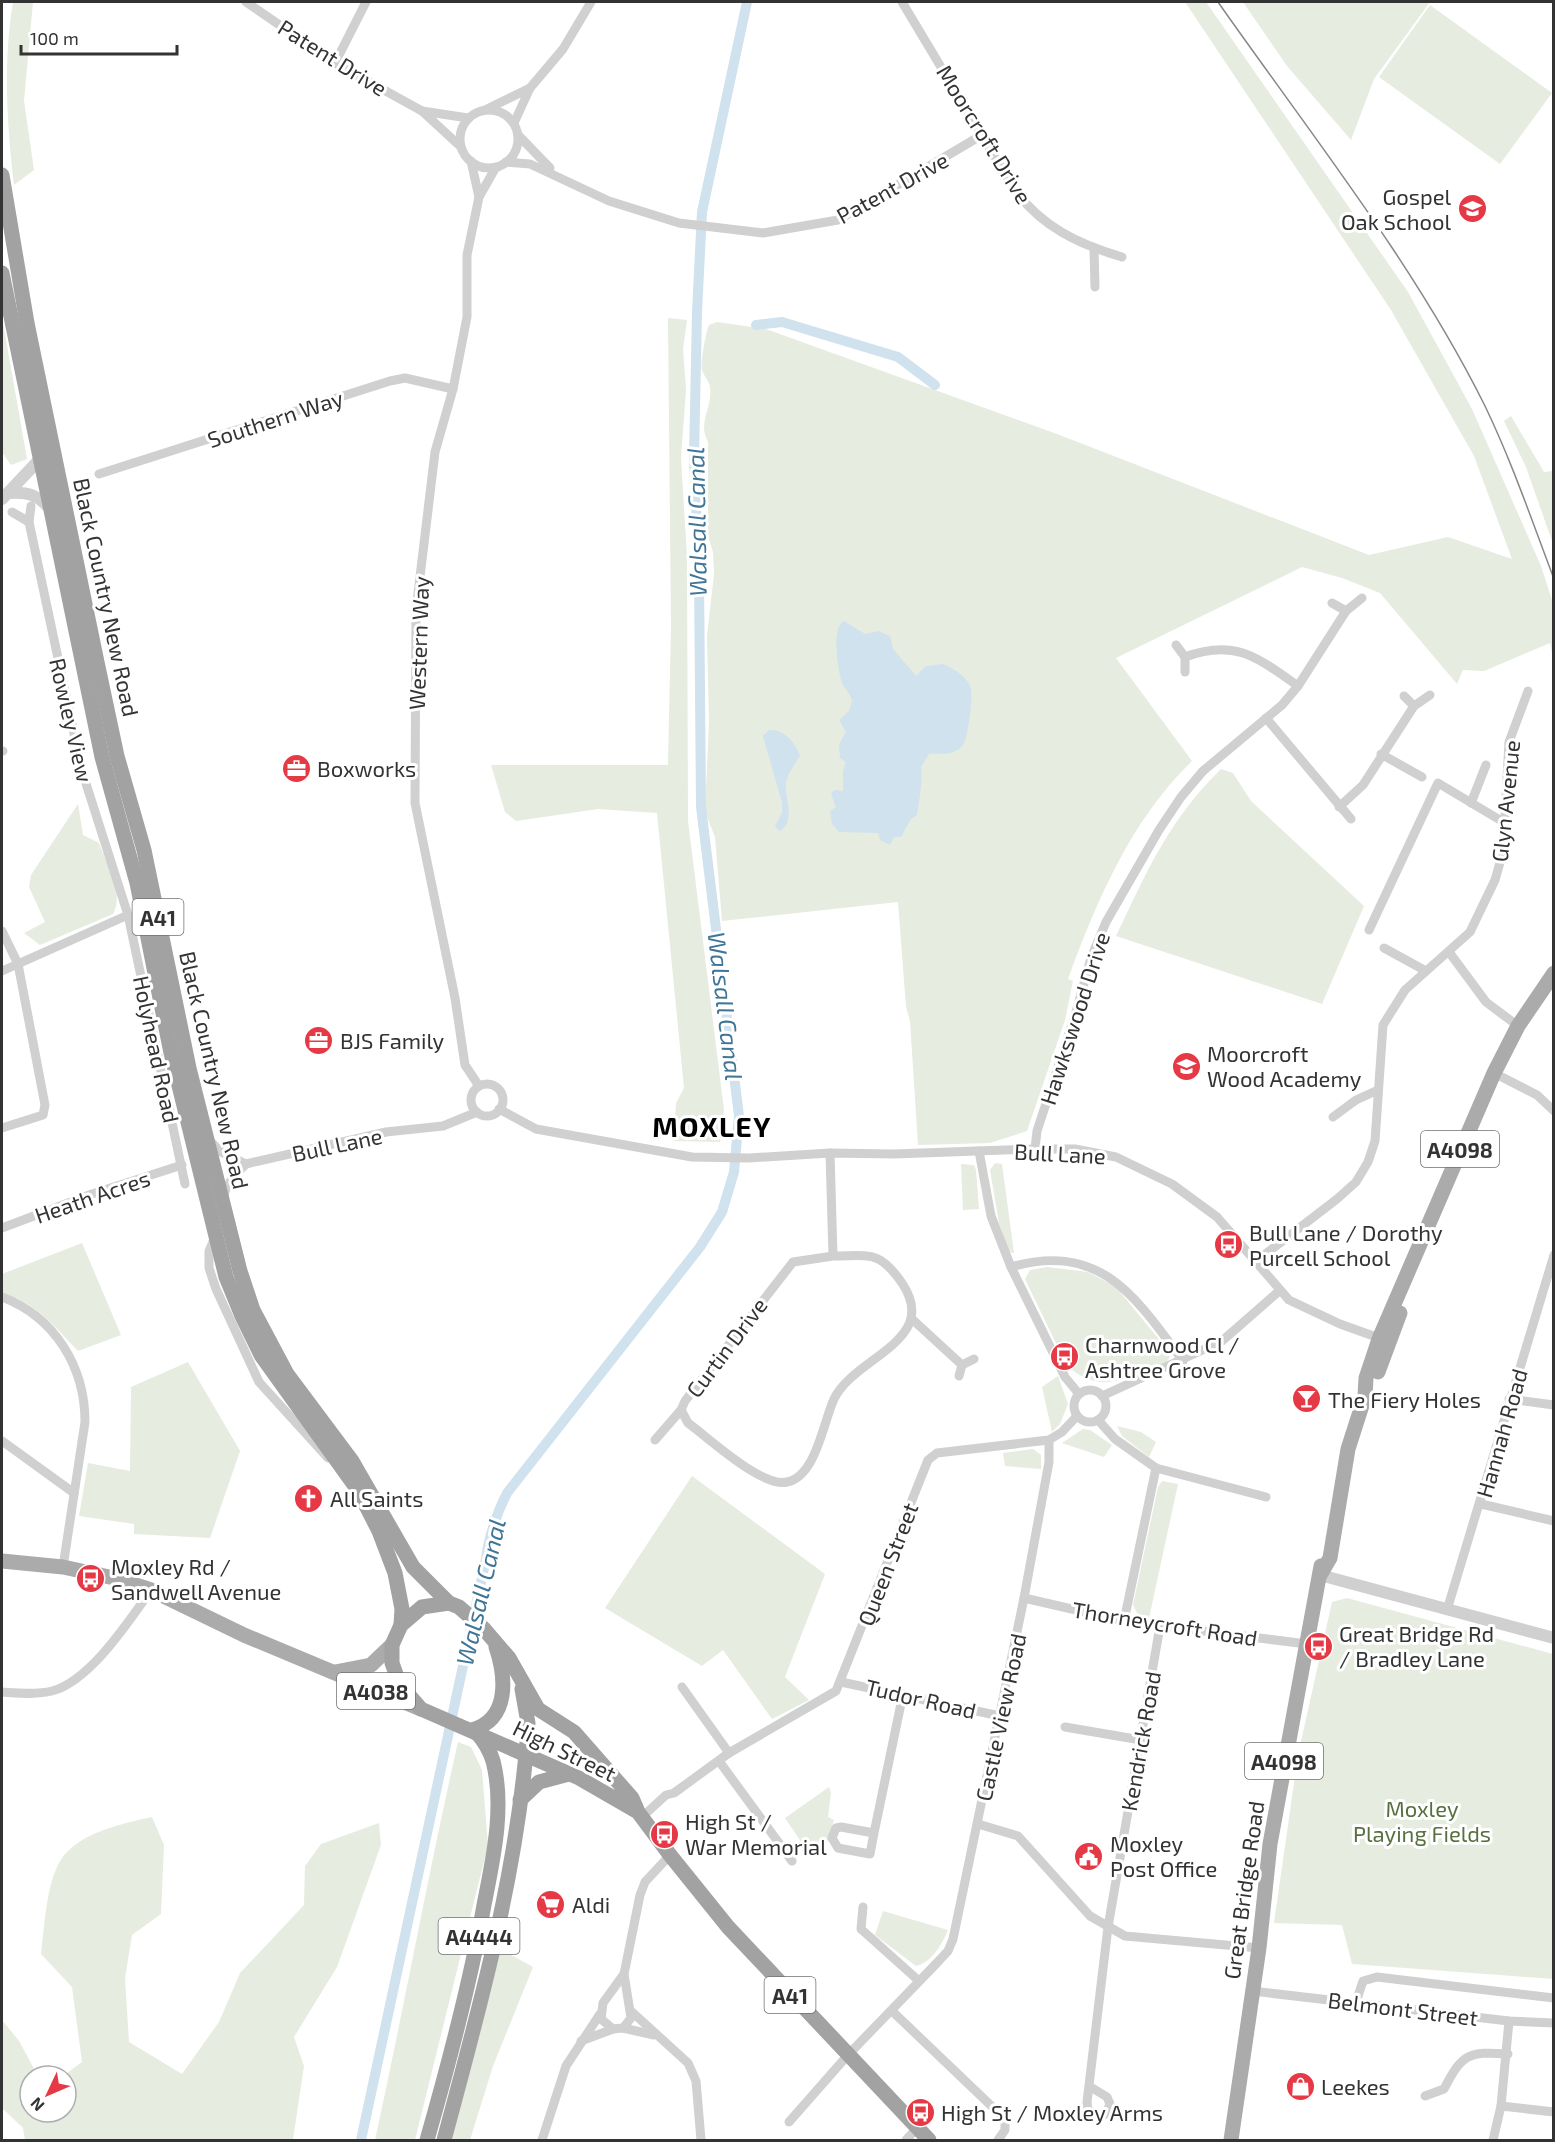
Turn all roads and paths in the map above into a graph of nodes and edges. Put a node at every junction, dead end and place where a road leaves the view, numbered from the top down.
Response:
1 (246, 2) edge
2 (366, 2) edge
3 (591, 2) edge
4 (902, 2) edge
5 (335, 63) junction
6 (530, 88) junction
7 (487, 109) junction
8 (422, 111) junction
9 (468, 118) junction
10 (514, 123) junction
11 (518, 135) junction
12 (982, 135) junction
13 (461, 147) junction
14 (471, 161) junction
15 (506, 162) junction
16 (496, 167) junction
17 (2, 175) edge
18 (561, 177) junction
19 (478, 197) junction
20 (1094, 249) junction
21 (1122, 257) dead end
22 (2, 273) edge
23 (1095, 287) dead end
24 (453, 389) junction
25 (40, 459) junction
26 (99, 474) dead end
27 (3, 497) edge
28 (31, 506) dead end
29 (51, 510) junction
30 (12, 512) dead end
31 (29, 522) junction
32 (1362, 597) dead end
33 (1332, 603) dead end
34 (1346, 611) junction
35 (1176, 645) dead end
36 (1185, 657) junction
37 (1185, 672) dead end
38 (1298, 686) junction
39 (1528, 691) dead end
40 (1430, 694) dead end
41 (1404, 696) dead end
42 (1414, 706) junction
43 (1266, 718) junction
44 (1381, 754) junction
45 (1486, 765) dead end
46 (1422, 777) dead end
47 (1471, 803) junction
48 (1339, 807) junction
49 (1351, 819) dead end
50 (1505, 823) junction
51 (128, 915) junction
52 (1369, 930) dead end
53 (2, 932) edge
54 (1384, 948) dead end
55 (1449, 952) junction
56 (18, 964) junction
57 (2, 971) edge
58 (1426, 971) junction
59 (1554, 973) edge
60 (1518, 1026) junction
61 (1494, 1073) junction
62 (479, 1086) junction
63 (1378, 1090) junction
64 (499, 1109) junction
65 (1554, 1111) edge
66 (477, 1112) junction
67 (1333, 1118) dead end
68 (2, 1128) edge
69 (206, 1136) junction
70 (1035, 1149) junction
71 (979, 1150) junction
72 (830, 1153) junction
73 (246, 1164) junction
74 (182, 1165) junction
75 (185, 1184) dead end
76 (223, 1208) junction
77 (2, 1228) edge
78 (832, 1256) junction
79 (1554, 1256) edge
80 (1255, 1262) junction
81 (1011, 1267) junction
82 (1408, 1275) junction
83 (1279, 1291) junction
84 (2, 1298) edge
85 (912, 1319) junction
86 (1397, 1320) junction
87 (1379, 1339) junction
88 (1385, 1354) junction
89 (974, 1359) dead end
90 (1183, 1361) junction
91 (962, 1365) junction
92 (959, 1376) dead end
93 (1079, 1394) junction
94 (1102, 1396) junction
95 (1365, 1396) junction
96 (1509, 1399) junction
97 (1554, 1405) edge
98 (681, 1410) junction
99 (1077, 1416) junction
100 (1098, 1420) junction
101 (655, 1440) dead end
102 (1049, 1440) junction
103 (2, 1441) edge
104 (1156, 1468) junction
105 (74, 1493) junction
106 (1266, 1497) dead end
107 (1481, 1504) junction
108 (1554, 1521) edge
109 (2, 1562) edge
110 (63, 1567) junction
111 (1320, 1575) junction
112 (151, 1590) junction
113 (1024, 1598) junction
114 (454, 1605) junction
115 (1447, 1610) junction
116 (1124, 1621) junction
117 (401, 1625) junction
118 (1160, 1626) junction
119 (488, 1633) junction
120 (1554, 1638) edge
121 (1306, 1644) junction
122 (392, 1645) junction
123 (332, 1672) junction
124 (521, 1680) junction
125 (841, 1682) junction
126 (682, 1687) dead end
127 (2, 1692) edge
128 (903, 1694) junction
129 (421, 1709) junction
130 (1000, 1716) junction
131 (1065, 1727) dead end
132 (469, 1729) junction
133 (1141, 1740) junction
134 (592, 1752) junction
135 (729, 1753) junction
136 (526, 1754) junction
137 (719, 1761) junction
138 (574, 1776) junction
139 (520, 1800) junction
140 (640, 1814) junction
141 (978, 1824) junction
142 (874, 1833) junction
143 (670, 1855) junction
144 (792, 1861) dead end
145 (863, 1907) dead end
146 (1108, 1928) junction
147 (1259, 1948) junction
148 (624, 1974) junction
149 (920, 1981) junction
150 (1252, 1991) junction
151 (1554, 1998) edge
152 (607, 2000) junction
153 (1356, 2002) junction
154 (631, 2008) junction
155 (892, 2011) junction
156 (600, 2014) junction
157 (1509, 2021) junction
158 (1554, 2023) edge
159 (623, 2028) junction
160 (613, 2029) junction
161 (656, 2036) junction
162 (580, 2041) junction
163 (1508, 2054) junction
164 (847, 2056) junction
165 (1089, 2086) dead end
166 (1425, 2096) dead end
167 (1502, 2106) junction
168 (1554, 2112) edge
169 (789, 2122) dead end
170 (917, 2128) junction
171 (427, 2140) edge
172 (444, 2140) edge
173 (542, 2140) edge
174 (701, 2140) edge
175 (906, 2140) edge
176 (929, 2140) edge
177 (998, 2140) edge
178 (1231, 2140) edge
179 (1493, 2140) edge

1 - 5 street, Patent Drive
2 - 5 street
3 - 6 street
4 - 12 street, Moorcroft Drive
5 - 8 street, Patent Drive
6 - 7 street
6 - 10 street
7 - 9 street
7 - 10 street
8 - 9 street, Patent Drive
8 - 13 street, Patent Drive
9 - 13 street
10 - 11 street
11 - 15 street
11 - 18 street
12 - 18 street, Patent Drive
12 - 20 street, Moorcroft Drive
13 - 14 street
14 - 16 street
14 - 19 street, Western Way
15 - 16 street
15 - 18 street
16 - 19 street, Western Way
17 - 69 highway, Black Country New Road / A41
19 - 24 street, Western Way
20 - 21 street, Moorcroft Drive
20 - 23 street
22 - 25 highway, Black Country New Road / A41
24 - 26 street, Southern Way
24 - 62 street, Western Way
25 - 27 street
25 - 29 highway, Black Country New Road / A41
27 - 29 street
28 - 31 street, Rowley View
29 - 117 highway, Black Country New Road / A41
30 - 31 street
31 - 51 street, Rowley View
32 - 34 street, Hawkswood Drive
33 - 34 street
34 - 38 street, Hawkswood Drive
35 - 36 street
36 - 37 street
36 - 38 street
38 - 43 street, Hawkswood Drive
39 - 50 street, Glyn Avenue
40 - 42 street
41 - 42 street
42 - 44 street
43 - 48 street
43 - 70 street, Hawkswood Drive
44 - 46 street
44 - 48 street
45 - 47 street
47 - 50 street
47 - 52 street
48 - 49 street
50 - 55 street, Glyn Avenue
51 - 56 street
51 - 74 street, Holyhead Road
53 - 56 street
54 - 58 street
55 - 58 street, Glyn Avenue
55 - 60 street
56 - 57 street
56 - 68 street
58 - 63 street, Glyn Avenue
59 - 60 main road, Great Bridge Road / A4098
60 - 61 main road, Great Bridge Road / A4098
61 - 65 street
61 - 82 main road, Great Bridge Road / A4098
62 - 64 street
62 - 66 street
63 - 67 street
63 - 80 street, Glyn Avenue
64 - 66 street, Bull Lane
64 - 72 street, Bull Lane
66 - 73 street, Bull Lane
69 - 73 street
69 - 76 highway, Black Country New Road / A41
70 - 71 street, Bull Lane
70 - 80 street, Bull Lane
71 - 72 street, Bull Lane
71 - 81 street
72 - 78 street
73 - 76 street
74 - 75 street, Holyhead Road
74 - 77 street, Heath Acres
76 - 114 highway, Black Country New Road / A41
78 - 85 street, Curtin Drive
78 - 98 street, Curtin Drive
79 - 96 street, Hannah Road
80 - 83 street, Bull Lane
81 - 90 street
81 - 93 street
82 - 86 main road, Great Bridge Road / A4098
82 - 87 main road, Great Bridge Road / A4098
83 - 87 street, Bull Lane
83 - 90 street
84 - 105 street
85 - 91 street
85 - 98 street, Curtin Drive
86 - 87 street
86 - 88 main road, Great Bridge Road / A4098
87 - 88 street
87 - 95 main road, Great Bridge Road / A4098
88 - 95 main road, Great Bridge Road / A4098
89 - 91 street
90 - 94 street
91 - 92 street
93 - 94 street
93 - 99 street
94 - 100 street
95 - 111 main road, Great Bridge Road / A4098
96 - 97 street
96 - 107 street, Hannah Road
98 - 101 street
99 - 100 street
99 - 102 street
100 - 104 street
102 - 113 street, Castle View Road
102 - 125 street, Queen Street
103 - 105 street
104 - 106 street
104 - 116 street
105 - 110 street
107 - 108 street
107 - 115 street, Hannah Road
109 - 110 main road, A4038
110 - 112 main road, A4038
111 - 115 street
111 - 121 main road, Great Bridge Road / A4098
112 - 123 main road, A4038
112 - 127 street
113 - 116 street, Thorneycroft Road
113 - 130 street, Castle View Road
114 - 117 highway, A41
114 - 119 highway, A41
115 - 120 street
116 - 118 street, Thorneycroft Road
117 - 122 highway, A41
118 - 121 street, Thorneycroft Road
118 - 133 street, Kendrick Road
119 - 124 highway, A41
119 - 132 highway
121 - 147 main road, Great Bridge Road / A4098
122 - 123 main road, A4038
122 - 129 highway, A41
123 - 129 main road, A4038
124 - 134 highway, High Street / A41
124 - 136 highway, A4444
125 - 128 street, Tudor Road
125 - 135 street, Queen Street
126 - 135 street
128 - 130 street, Tudor Road
128 - 142 street
129 - 132 highway, A41
130 - 141 street, Castle View Road
131 - 133 street
132 - 136 highway, High Street / A41
132 - 171 highway, A4444
133 - 146 street, Kendrick Road
134 - 138 highway
134 - 140 highway, High Street / A41
135 - 137 street, Queen Street
136 - 138 highway, High Street / A41
136 - 139 highway, A4444
137 - 140 street, Queen Street
137 - 144 street
138 - 139 highway
138 - 140 highway, High Street / A41
139 - 172 highway, A4444
140 - 143 highway, High Street / A41
141 - 146 street
141 - 149 street, Castle View Road
142 - 142 street
143 - 148 street
143 - 164 highway, High Street / A41
145 - 149 street
146 - 147 street
146 - 165 street, Kendrick Road
147 - 150 main road, Great Bridge Road / A4098
148 - 152 street
148 - 154 street
149 - 155 street, Castle View Road
150 - 153 street, Belmont Street
150 - 178 main road, Great Bridge Road / A4098
151 - 153 street
152 - 154 street
152 - 156 street
153 - 157 street, Belmont Street
154 - 159 street
154 - 161 street
155 - 164 street, Castle View Road
155 - 177 street
156 - 160 street
156 - 162 street
157 - 158 street, Belmont Street
157 - 163 street
159 - 160 street
159 - 161 street
160 - 162 street
161 - 174 street
162 - 173 street
163 - 166 street
163 - 167 street
164 - 169 street, Castle View Road
164 - 170 highway, High Street / A41
167 - 168 street
167 - 179 street
170 - 175 street
170 - 176 highway, High Street / A41

